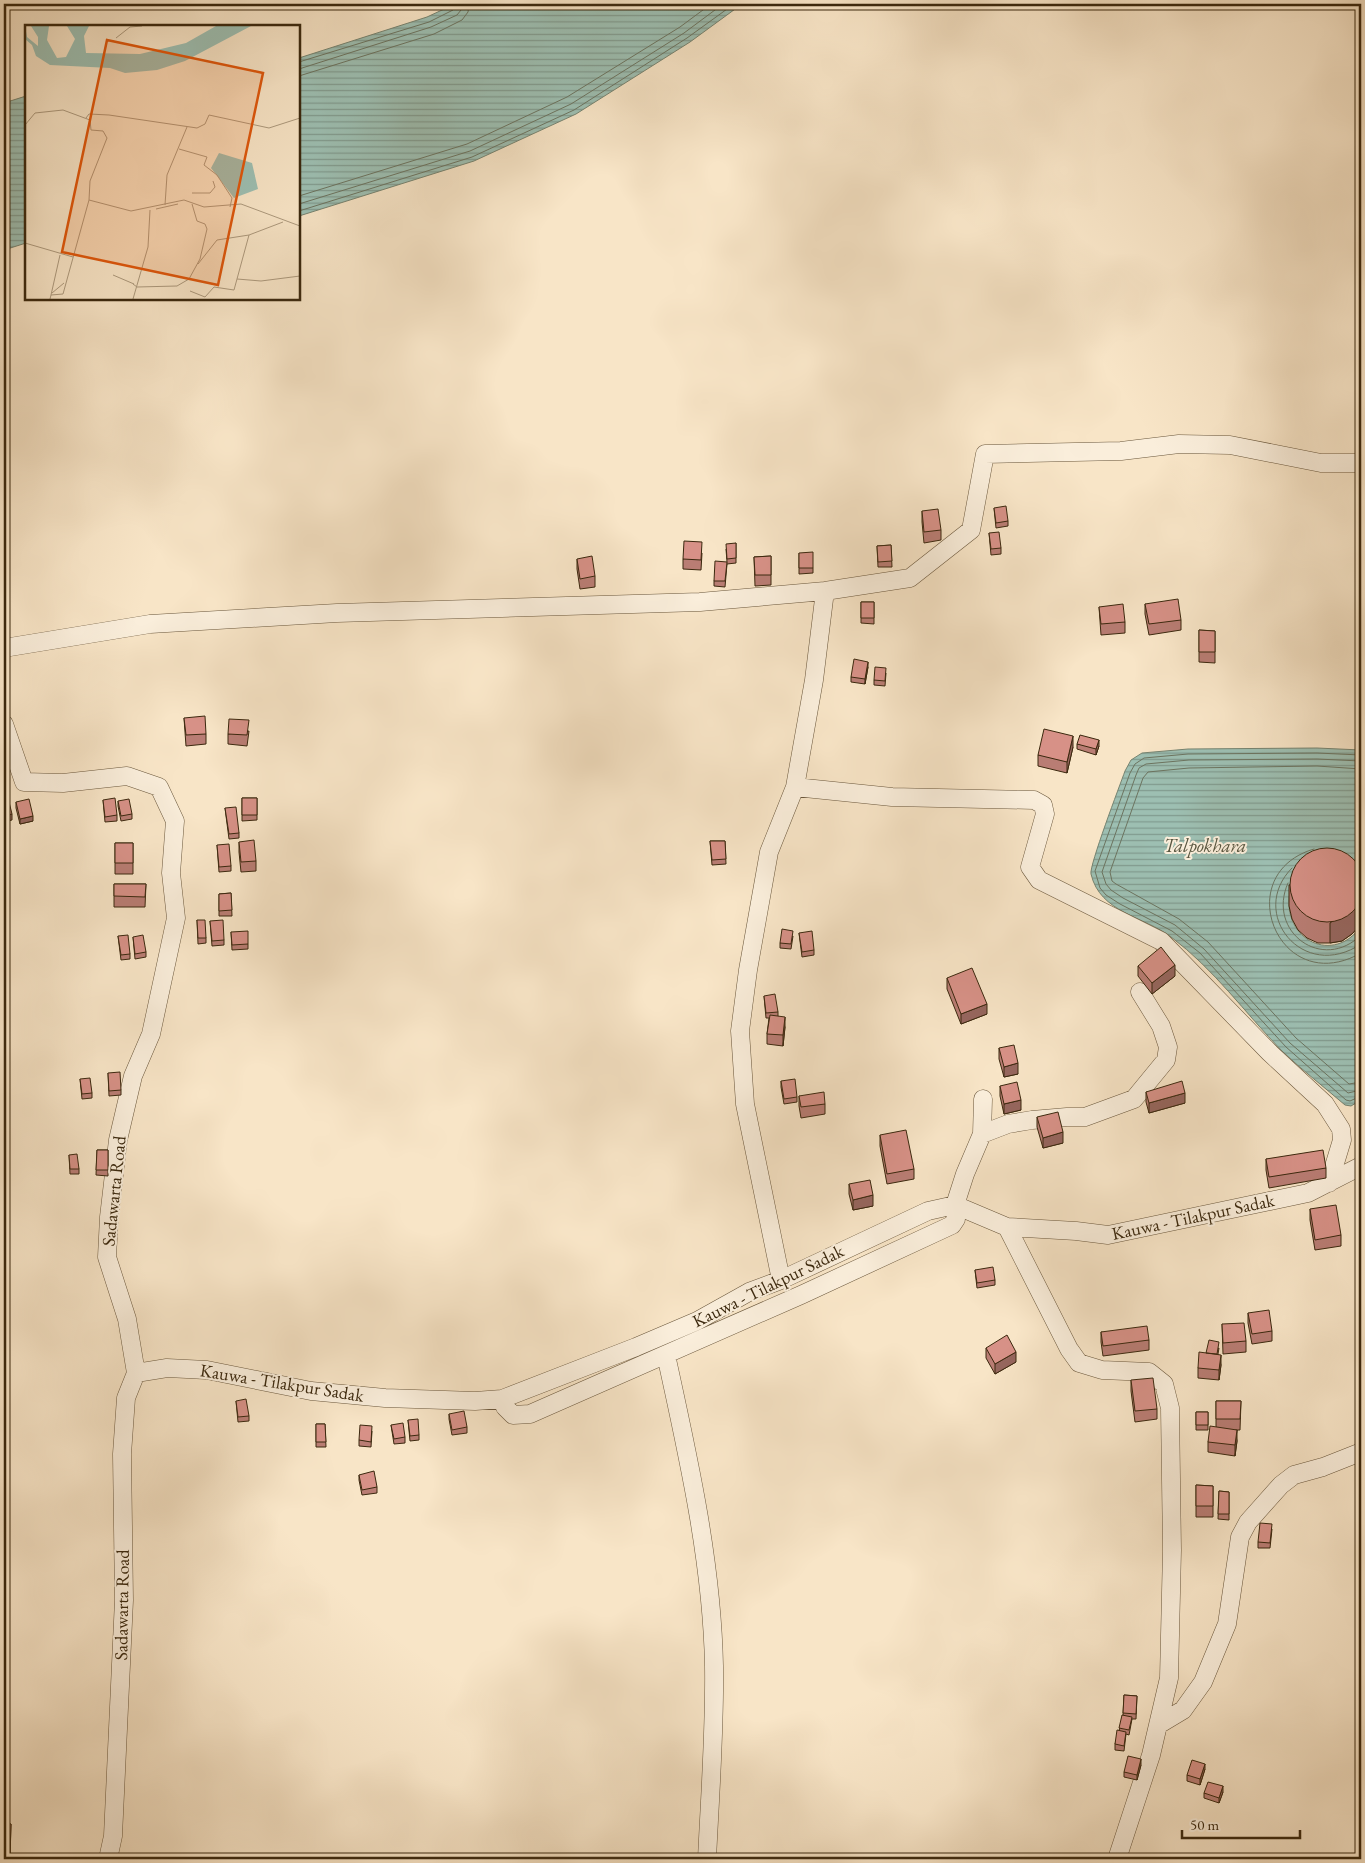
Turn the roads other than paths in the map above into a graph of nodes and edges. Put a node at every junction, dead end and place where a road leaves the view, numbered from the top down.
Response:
1 (1361, 463) edge
2 (825, 591) junction
3 (4, 648) edge
4 (4, 724) edge
5 (795, 787) junction
6 (1140, 992) dead end
7 (983, 1099) dead end
8 (982, 1134) junction
9 (1361, 1166) edge
10 (1329, 1183) junction
11 (955, 1205) junction
12 (1007, 1227) junction
13 (781, 1280) junction
14 (666, 1355) junction
15 (136, 1373) junction
16 (502, 1399) junction
17 (1361, 1452) edge
18 (1158, 1725) junction
19 (108, 1859) edge
20 (707, 1859) edge
21 (1117, 1859) edge

1 - 2 street
2 - 3 street
2 - 5 street
4 - 15 street, Sadawarta Road
5 - 10 street
5 - 13 street
6 - 8 street
7 - 8 street
8 - 11 street
9 - 10 street, Kauwa - Tilakpur Sadak
10 - 12 street, Kauwa - Tilakpur Sadak
11 - 12 street, Kauwa - Tilakpur Sadak
11 - 13 street, Kauwa - Tilakpur Sadak
11 - 14 street
12 - 18 street
13 - 16 street, Kauwa - Tilakpur Sadak
14 - 16 street
14 - 20 street
15 - 16 street, Kauwa - Tilakpur Sadak
15 - 19 street, Sadawarta Road
17 - 18 street
18 - 21 street

